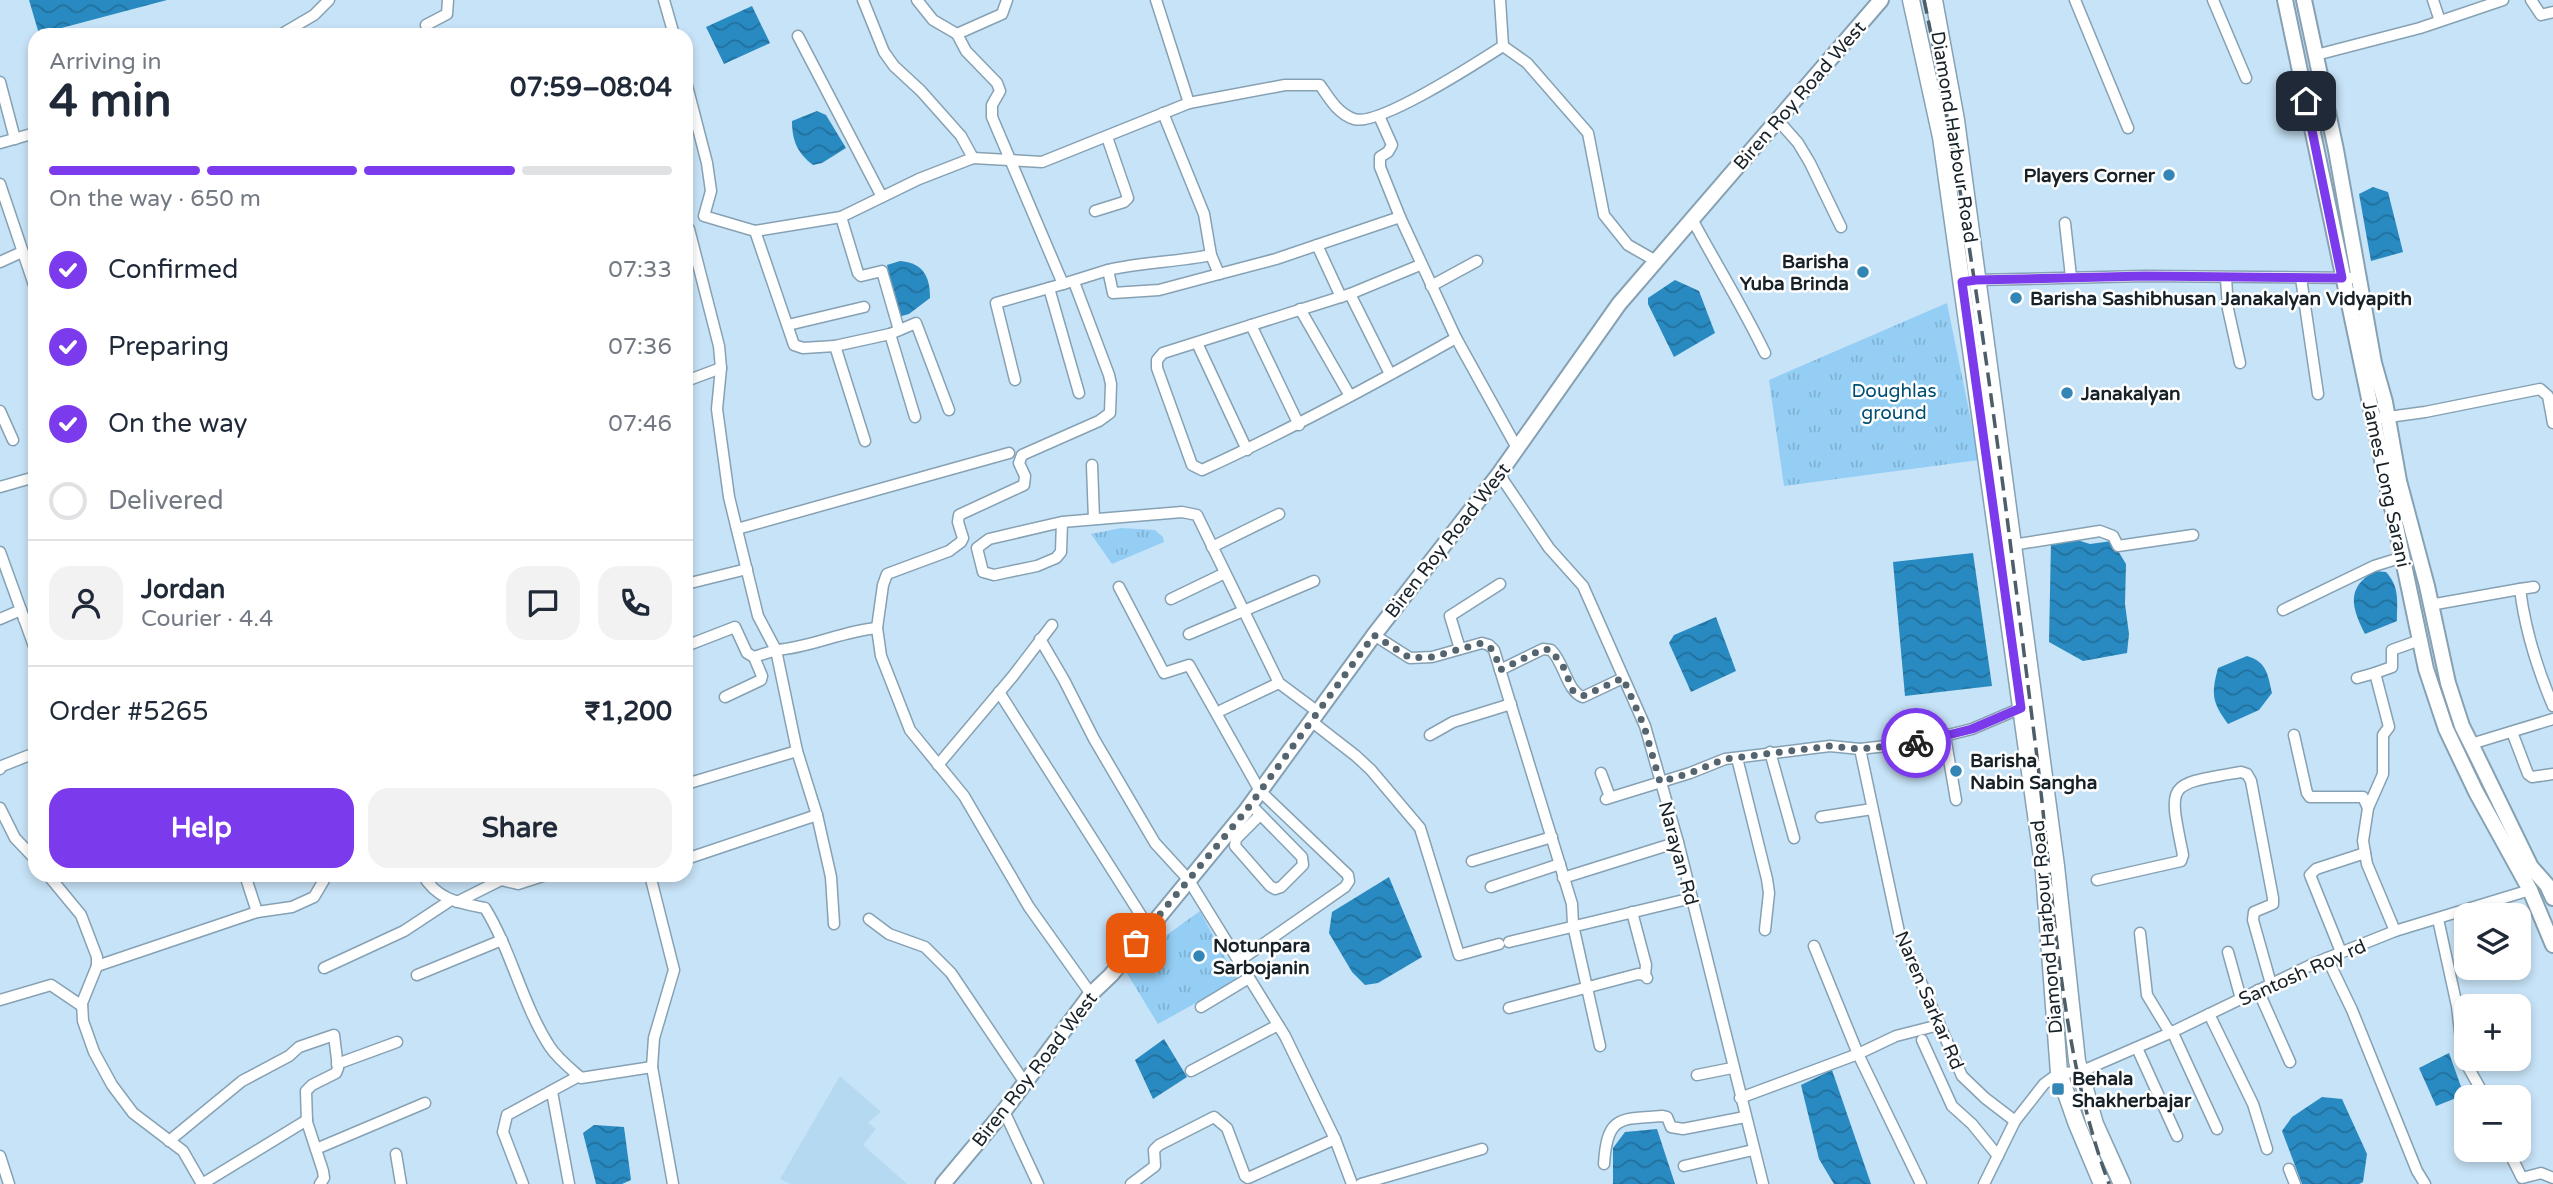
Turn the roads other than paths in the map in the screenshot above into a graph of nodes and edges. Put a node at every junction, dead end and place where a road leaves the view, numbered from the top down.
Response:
1 (329, 0) edge
2 (448, 0) edge
3 (664, 0) edge
4 (863, 0) edge
5 (916, 0) edge
6 (1007, 0) edge
7 (1156, 0) edge
8 (1500, 0) edge
9 (1881, 0) edge
10 (1911, 0) edge
11 (1934, 0) edge
12 (2075, 0) edge
13 (2213, 0) edge
14 (2285, 0) edge
15 (2304, 0) edge
16 (2433, 0) edge
17 (2503, 0) edge
18 (2531, 0) edge
19 (2553, 12) edge
20 (2440, 21) junction
21 (425, 25) dead end
22 (292, 28) edge
23 (672, 28) edge
24 (957, 34) junction
25 (798, 36) dead end
26 (1503, 46) junction
27 (2316, 54) junction
28 (2246, 78) dead end
29 (0, 82) edge
30 (1189, 103) junction
31 (693, 109) edge
32 (1954, 109) junction
33 (1936, 111) junction
34 (1164, 113) junction
35 (1379, 116) junction
36 (1777, 119) junction
37 (2129, 128) dead end
38 (28, 135) edge
39 (1107, 137) junction
40 (15, 138) junction
41 (0, 143) edge
42 (973, 158) junction
43 (1011, 159) junction
44 (0, 184) edge
45 (882, 197) junction
46 (1095, 211) dead end
47 (704, 216) junction
48 (841, 217) junction
49 (1400, 218) junction
50 (1692, 219) junction
51 (2065, 223) dead end
52 (693, 225) edge
53 (1841, 228) dead end
54 (754, 231) junction
55 (1317, 245) junction
56 (22, 252) junction
57 (693, 252) edge
58 (1211, 255) junction
59 (1478, 261) dead end
60 (1656, 261) junction
61 (0, 262) edge
62 (1420, 265) junction
63 (28, 269) edge
64 (1108, 270) junction
65 (1219, 274) junction
66 (2071, 277) junction
67 (2226, 278) junction
68 (2301, 278) junction
69 (2342, 278) junction
70 (2358, 278) junction
71 (1969, 281) junction
72 (1068, 283) junction
73 (1431, 286) junction
74 (1049, 288) junction
75 (1346, 295) junction
76 (864, 307) dead end
77 (1300, 309) junction
78 (788, 324) junction
79 (1251, 325) junction
80 (894, 332) junction
81 (1456, 338) junction
82 (1196, 343) junction
83 (835, 346) junction
84 (1765, 353) dead end
85 (2240, 363) dead end
86 (721, 368) junction
87 (1390, 374) junction
88 (693, 378) edge
89 (1014, 380) dead end
90 (1079, 393) dead end
91 (2318, 394) dead end
92 (1350, 397) junction
93 (949, 410) dead end
94 (0, 411) edge
95 (915, 417) dead end
96 (2381, 418) junction
97 (2553, 423) edge
98 (1299, 425) junction
99 (13, 440) dead end
100 (865, 441) dead end
101 (1517, 448) junction
102 (1247, 450) junction
103 (1009, 453) dead end
104 (1092, 465) dead end
105 (1499, 474) junction
106 (28, 479) edge
107 (0, 487) edge
108 (1279, 514) dead end
109 (1094, 519) junction
110 (1062, 522) junction
111 (737, 529) junction
112 (2193, 535) dead end
113 (2012, 545) junction
114 (1212, 547) junction
115 (0, 552) edge
116 (2403, 557) junction
117 (747, 569) junction
118 (1225, 573) junction
119 (1314, 581) dead end
120 (693, 582) edge
121 (1500, 584) dead end
122 (1119, 587) dead end
123 (2534, 587) dead end
124 (2520, 589) junction
125 (1171, 599) dead end
126 (2430, 605) junction
127 (1243, 610) junction
128 (2283, 610) dead end
129 (27, 616) edge
130 (0, 619) edge
131 (1052, 625) dead end
132 (877, 628) junction
133 (1189, 634) dead end
134 (1374, 635) junction
135 (1040, 639) junction
136 (2420, 640) junction
137 (693, 643) edge
138 (1460, 649) junction
139 (776, 650) junction
140 (754, 657) junction
141 (1500, 670) junction
142 (2375, 673) junction
143 (1623, 678) junction
144 (2357, 678) dead end
145 (1279, 683) junction
146 (999, 692) junction
147 (725, 696) dead end
148 (1511, 704) junction
149 (2553, 706) edge
150 (2021, 708) junction
151 (1222, 710) dead end
152 (1314, 716) junction
153 (2553, 719) edge
154 (2512, 733) junction
155 (1430, 735) dead end
156 (2294, 735) dead end
157 (1945, 736) junction
158 (2471, 744) junction
159 (1860, 749) junction
160 (797, 751) junction
161 (1770, 752) junction
162 (28, 756) edge
163 (1737, 758) junction
164 (938, 765) junction
165 (0, 769) edge
166 (1601, 773) dead end
167 (2553, 774) edge
168 (693, 782) edge
169 (1660, 782) junction
170 (1260, 791) junction
171 (1956, 800) dead end
172 (0, 808) edge
173 (2368, 808) junction
174 (1872, 809) junction
175 (1255, 810) junction
176 (817, 815) junction
177 (1821, 817) dead end
178 (1552, 837) junction
179 (1794, 838) dead end
180 (1678, 842) junction
181 (28, 852) edge
182 (2365, 853) junction
183 (693, 857) edge
184 (1472, 861) dead end
185 (1560, 864) junction
186 (1563, 878) junction
187 (1188, 879) junction
188 (2097, 880) dead end
189 (54, 882) edge
190 (247, 882) edge
191 (323, 882) edge
192 (427, 882) edge
193 (497, 882) edge
194 (652, 882) edge
195 (1491, 887) dead end
196 (2530, 890) junction
197 (1692, 898) junction
198 (2553, 898) edge
199 (454, 901) junction
200 (2494, 903) edge
201 (257, 912) junction
202 (1632, 912) junction
203 (2454, 916) edge
204 (869, 919) dead end
205 (2438, 919) junction
206 (834, 924) dead end
207 (1573, 925) junction
208 (1149, 928) junction
209 (1765, 930) dead end
210 (2395, 932) junction
211 (2140, 933) dead end
212 (502, 940) junction
213 (2553, 945) edge
214 (1814, 946) dead end
215 (2228, 952) dead end
216 (2341, 952) junction
217 (2058, 955) junction
218 (2327, 958) junction
219 (1239, 961) junction
220 (97, 966) junction
221 (324, 968) dead end
222 (417, 975) dead end
223 (1250, 978) junction
224 (2271, 984) junction
225 (1587, 988) junction
226 (2258, 990) junction
227 (1091, 994) junction
228 (2241, 999) junction
229 (0, 1000) edge
230 (82, 1006) junction
231 (1201, 1007) dead end
232 (1509, 1008) dead end
233 (2209, 1014) junction
234 (1278, 1025) junction
235 (1939, 1025) junction
236 (2171, 1032) junction
237 (1922, 1040) dead end
238 (397, 1042) dead end
239 (1600, 1046) dead end
240 (2137, 1048) junction
241 (1858, 1054) junction
242 (2290, 1062) dead end
243 (337, 1064) junction
244 (652, 1067) junction
245 (1732, 1068) junction
246 (1191, 1071) dead end
247 (2080, 1072) junction
248 (2059, 1073) junction
249 (1696, 1075) dead end
250 (579, 1076) junction
251 (1025, 1083) junction
252 (2478, 1085) edge
253 (552, 1092) junction
254 (1740, 1098) junction
255 (425, 1103) dead end
256 (1004, 1111) junction
257 (1745, 1117) junction
258 (307, 1120) junction
259 (2015, 1121) junction
260 (2217, 1129) dead end
261 (2177, 1136) dead end
262 (1335, 1139) junction
263 (169, 1141) junction
264 (316, 1149) junction
265 (1482, 1149) dead end
266 (2267, 1149) dead end
267 (1753, 1150) junction
268 (396, 1154) dead end
269 (0, 1156) edge
270 (1998, 1156) junction
271 (2514, 1162) edge
272 (1604, 1164) dead end
273 (1684, 1166) dead end
274 (2289, 1169) dead end
275 (2553, 1178) edge
276 (9, 1184) edge
277 (202, 1184) edge
278 (320, 1184) edge
279 (401, 1184) edge
280 (523, 1184) edge
281 (569, 1184) edge
282 (673, 1184) edge
283 (943, 1184) edge
284 (1038, 1184) edge
285 (1131, 1184) edge
286 (1352, 1184) edge
287 (1361, 1184) edge
288 (1763, 1184) edge
289 (1921, 1184) edge
290 (1984, 1184) edge
291 (2102, 1184) edge
292 (2122, 1184) edge
293 (2295, 1184) edge
294 (2426, 1184) edge

1 - 22 street
2 - 21 street
3 - 23 street
4 - 42 street
5 - 24 street
6 - 24 street
7 - 30 street
8 - 26 street
9 - 36 main road, Biren Roy Road West
10 - 33 highway, Diamond Harbour Road
11 - 32 highway, Diamond Harbour Road
12 - 37 street
13 - 28 street
14 - 69 main road, James Long Sarani
15 - 27 main road
16 - 20 street
17 - 20 street
18 - 19 street
20 - 27 street
24 - 43 street
25 - 45 street
26 - 35 street
26 - 60 street
27 - 70 main road
29 - 40 street
30 - 34 street
30 - 35 street
31 - 47 street
32 - 33 highway
32 - 71 highway, Diamond Harbour Road
33 - 71 highway, Diamond Harbour Road
34 - 39 street
34 - 58 street
35 - 49 street
36 - 50 main road, Biren Roy Road West
36 - 53 street
38 - 40 street
39 - 43 street
39 - 46 street
40 - 41 street
42 - 43 street
42 - 45 street
43 - 72 street
44 - 56 street
45 - 48 street
47 - 52 street
47 - 54 street
48 - 54 street
48 - 80 street
49 - 55 street
49 - 62 street
50 - 60 main road, Biren Roy Road West
50 - 84 street
51 - 66 street
54 - 78 street
55 - 65 street
55 - 75 street
56 - 61 street
56 - 63 street
57 - 86 street
58 - 64 street
58 - 65 street
59 - 73 street
60 - 101 main road, Biren Roy Road West
62 - 73 street
62 - 75 street
64 - 65 street
64 - 72 street
66 - 67 street
66 - 71 street
67 - 68 street
67 - 85 street
68 - 69 street
68 - 91 street
69 - 70 street
69 - 96 main road, James Long Sarani
70 - 96 main road
71 - 113 highway, Diamond Harbour Road
71 - 150 highway, Diamond Harbour Road
72 - 74 street
72 - 132 street
73 - 81 street
74 - 89 street
74 - 90 street
75 - 77 street
75 - 87 street
76 - 78 street
77 - 79 street
77 - 92 street
78 - 83 street
79 - 82 street
79 - 98 street
80 - 83 street
80 - 93 street
80 - 95 street
81 - 87 street
81 - 101 street
82 - 102 street
82 - 102 street
83 - 100 street
86 - 88 street
86 - 111 street
87 - 92 street
92 - 98 street
94 - 99 street
96 - 97 street
96 - 116 main road, James Long Sarani
96 - 126 main road
98 - 102 street
101 - 105 main road, Biren Roy Road West
103 - 111 street
104 - 109 street
105 - 134 main road, Biren Roy Road West
105 - 143 street, Narayan Rd
106 - 107 street
108 - 114 street
109 - 110 street
109 - 114 street
110 - 110 street
111 - 117 street
112 - 113 street
113 - 217 highway, Diamond Harbour Road
114 - 118 street
115 - 129 street
116 - 128 street
116 - 136 main road, James Long Sarani
117 - 120 street
117 - 139 street
118 - 125 street
118 - 127 street
119 - 127 street
121 - 138 street
122 - 170 street
123 - 124 street
124 - 126 street
124 - 149 street
126 - 158 main road
127 - 133 street
127 - 145 street
129 - 130 street
131 - 135 street
132 - 139 street
132 - 164 street
134 - 138 street
134 - 152 main road, Biren Roy Road West
135 - 146 street
135 - 187 street
136 - 142 street
136 - 196 main road, James Long Sarani
137 - 140 street
138 - 141 street
139 - 140 street
139 - 160 street
140 - 147 street
141 - 143 street
141 - 148 street
142 - 144 street
142 - 173 street
143 - 169 street, Narayan Rd
145 - 151 street
145 - 152 street
146 - 164 street
146 - 208 street
148 - 155 street
148 - 178 street
150 - 157 street
150 - 217 highway, Diamond Harbour Road
152 - 170 main road, Biren Roy Road West
152 - 207 street
153 - 154 street
154 - 158 street
154 - 167 street
156 - 173 street
157 - 159 street
157 - 171 street
158 - 198 main road
159 - 161 street
159 - 174 street, Naren Sarkar Rd
160 - 168 street
160 - 176 street
161 - 163 street
161 - 179 street
162 - 165 street
163 - 169 street
163 - 209 street
164 - 227 street
166 - 169 street
169 - 180 street, Narayan Rd
170 - 175 main road, Biren Roy Road West
170 - 219 street
172 - 181 street
173 - 182 street
174 - 177 street
174 - 235 street, Naren Sarkar Rd
175 - 175 street
175 - 187 main road, Biren Roy Road West
176 - 183 street
176 - 206 street
178 - 184 street
178 - 185 street
180 - 186 street
180 - 197 street, Narayan Rd
182 - 210 street
182 - 216 street
185 - 186 street
185 - 195 street
186 - 207 street
187 - 208 main road, Biren Roy Road West
187 - 219 street
188 - 224 street
189 - 220 street
190 - 201 street
191 - 201 street
192 - 199 street
193 - 199 street
194 - 244 street
196 - 200 street, Santosh Roy rd
196 - 213 main road, James Long Sarani
197 - 202 street
197 - 245 street, Narayan Rd
199 - 212 street
199 - 221 street
201 - 220 street
202 - 207 street
202 - 225 street
203 - 205 street, Santosh Roy rd
204 - 251 street
205 - 210 street, Santosh Roy rd
205 - 252 street
207 - 225 street
208 - 227 main road, Biren Roy Road West
210 - 216 street, Santosh Roy rd
211 - 236 street
212 - 222 street
212 - 250 street
214 - 241 street
215 - 228 street
216 - 218 street, Santosh Roy rd
217 - 247 highway, Diamond Harbour Road
217 - 248 highway, Diamond Harbour Road
218 - 224 street, Santosh Roy rd
218 - 294 street
219 - 223 street
220 - 230 street
223 - 231 street
223 - 234 street
224 - 226 street, Santosh Roy rd
225 - 232 street
225 - 239 street
226 - 228 street, Santosh Roy rd
226 - 242 street
227 - 251 main road, Biren Roy Road West
228 - 233 street, Santosh Roy rd
229 - 230 street
230 - 263 street
233 - 236 street, Santosh Roy rd
233 - 266 street
234 - 246 street
234 - 262 street
235 - 241 street
235 - 259 street, Naren Sarkar Rd
236 - 240 street, Santosh Roy rd
236 - 260 street
237 - 270 street
238 - 243 street
240 - 247 street, Santosh Roy rd
240 - 261 street
241 - 254 street
241 - 289 street
243 - 258 street
243 - 263 street
244 - 250 street
244 - 282 street
245 - 249 street
245 - 254 street, Narayan Rd
247 - 248 street
247 - 292 highway, Diamond Harbour Road
248 - 259 street
248 - 291 highway, Diamond Harbour Road
250 - 253 street
251 - 256 main road, Biren Roy Road West
253 - 280 street
253 - 281 street
254 - 257 street, Narayan Rd
255 - 264 street
256 - 283 main road, Biren Roy Road West
256 - 284 street
257 - 267 street, Narayan Rd
257 - 272 street
258 - 264 street
258 - 277 street
259 - 270 street
262 - 285 street
262 - 286 street
263 - 277 street
264 - 278 street
265 - 287 street
267 - 273 street
267 - 288 street, Narayan Rd
268 - 279 street
269 - 276 street
270 - 290 street
271 - 275 street
274 - 293 street

